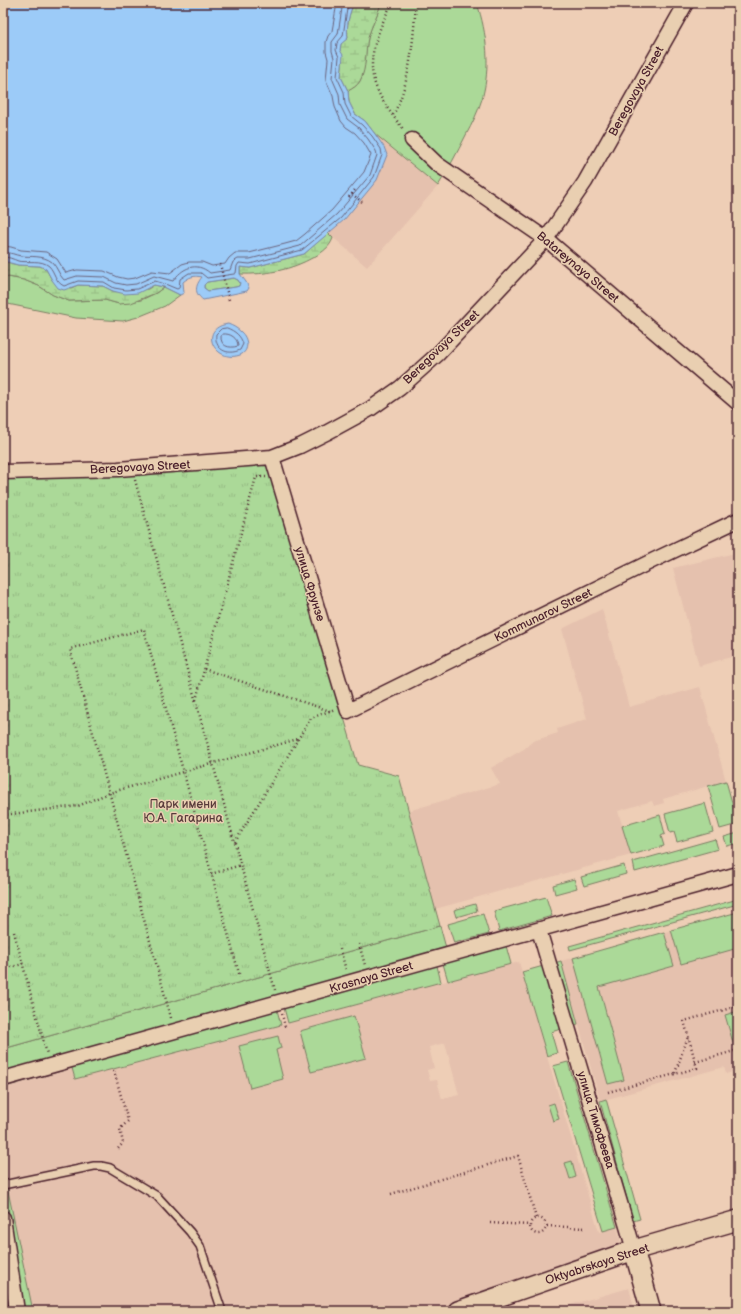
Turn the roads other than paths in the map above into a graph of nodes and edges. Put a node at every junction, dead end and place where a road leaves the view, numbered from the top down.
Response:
1 (686, 3) edge
2 (412, 140) road end
3 (546, 239) junction
4 (738, 403) edge
5 (272, 457) junction
6 (3, 472) edge
7 (738, 520) edge
8 (347, 708) joint
9 (738, 874) edge
10 (539, 930) junction
11 (3, 1079) edge
12 (3, 1185) edge
13 (3, 1218) edge
14 (738, 1220) edge
15 (634, 1250) junction
16 (17, 1311) edge
17 (222, 1311) edge
18 (458, 1311) edge
19 (651, 1311) edge

1 - 3 street, Beregovaya Street
2 - 3 street, Batareynaya Street
3 - 4 street, Batareynaya Street
3 - 5 street, Beregovaya Street
5 - 6 street, Beregovaya Street
5 - 8 street, улица Фрунзе
7 - 8 street, Kommunarov Street
9 - 10 street, Krasnaya Street
10 - 11 street, Krasnaya Street
10 - 15 street, улица Тимофеева
12 - 17 lane
13 - 16 street
14 - 15 street, Oktyabrskaya Street
15 - 18 street, Oktyabrskaya Street
15 - 19 street, улица Тимофеева

